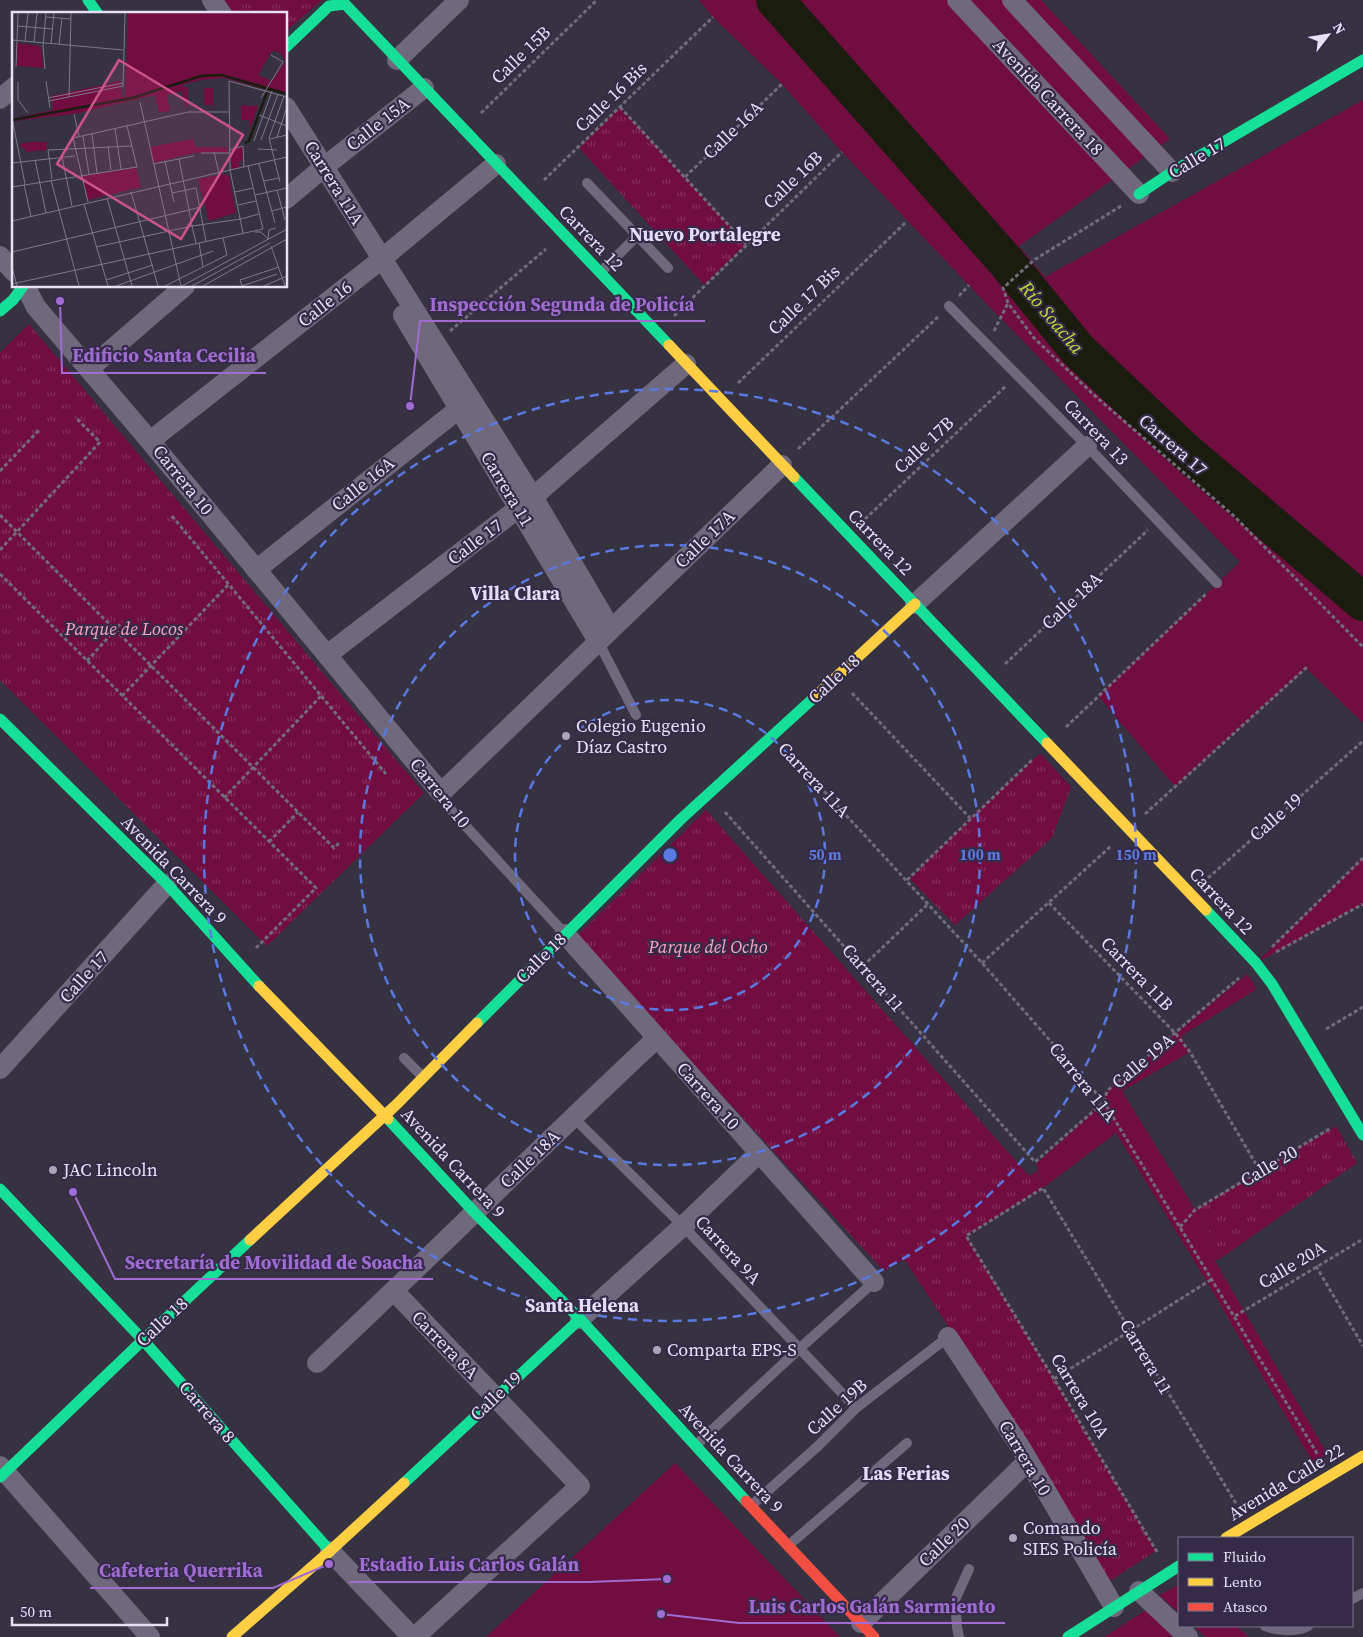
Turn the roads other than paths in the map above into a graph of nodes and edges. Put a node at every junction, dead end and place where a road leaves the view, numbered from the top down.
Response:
1 (88, 0) edge
2 (212, 0) edge
3 (458, 0) edge
4 (957, 0) edge
5 (1012, 0) edge
6 (97, 12) edge
7 (221, 12) edge
8 (288, 45) edge
9 (398, 60) junction
10 (1363, 60) edge
11 (424, 88) junction
12 (12, 90) edge
13 (0, 99) edge
14 (288, 110) edge
15 (496, 164) junction
16 (324, 167) junction
17 (1172, 172) junction
18 (587, 184) dead end
19 (1139, 194) joint
20 (288, 197) edge
21 (637, 236) junction
22 (0, 256) edge
23 (378, 263) junction
24 (668, 268) dead end
25 (12, 270) edge
26 (600, 273) junction
27 (22, 288) edge
28 (25, 288) edge
29 (183, 288) edge
30 (949, 306) road end
31 (0, 312) edge
32 (686, 364) junction
33 (89, 368) junction
34 (465, 403) junction
35 (150, 441) junction
36 (1086, 446) junction
37 (782, 465) junction
38 (526, 503) junction
39 (256, 570) junction
40 (1217, 583) dead end
41 (915, 604) junction
42 (604, 635) junction
43 (327, 655) junction
44 (636, 715) dead end
45 (0, 719) edge
46 (441, 793) junction
47 (167, 884) junction
48 (565, 934) junction
49 (657, 1038) junction
50 (404, 1058) dead end
51 (0, 1069) edge
52 (423, 1077) junction
53 (385, 1116) junction
54 (573, 1117) junction
55 (1363, 1135) edge
56 (758, 1152) junction
57 (0, 1189) edge
58 (474, 1212) junction
59 (683, 1226) junction
60 (874, 1282) joint
61 (394, 1291) junction
62 (580, 1319) junction
63 (948, 1336) joint
64 (143, 1340) junction
65 (799, 1349) junction
66 (317, 1363) dead end
67 (495, 1397) junction
68 (856, 1408) junction
69 (907, 1442) dead end
70 (695, 1446) junction
71 (1363, 1456) edge
72 (1028, 1461) junction
73 (2, 1471) edge
74 (751, 1506) junction
75 (1228, 1537) edge
76 (788, 1545) junction
77 (330, 1551) junction
78 (1178, 1567) edge
79 (969, 1569) dead end
80 (1139, 1591) junction
81 (1114, 1607) junction
82 (1267, 1627) edge
83 (1305, 1627) edge
84 (868, 1630) edge
85 (150, 1637) edge
86 (232, 1637) edge
87 (414, 1637) edge
88 (960, 1637) edge
89 (1068, 1637) edge
90 (1188, 1637) edge

1 - 6 street
2 - 7 street
3 - 9 street
4 - 19 street, Avenida Carrera 18
5 - 17 street
8 - 9 street, Carrera 12
9 - 11 street, Carrera 12
10 - 17 street, Calle 17
11 - 15 street, Carrera 12
11 - 16 street, Calle 15A
12 - 13 street
14 - 16 street, Carrera 11A
15 - 23 street, Calle 16
15 - 26 street, Carrera 12
16 - 20 street, Calle 15A
16 - 23 street, Carrera 11A
17 - 19 street, Calle 17
18 - 21 lane
21 - 24 lane
21 - 26 lane
22 - 25 street
23 - 34 street, Carrera 11
23 - 35 street, Calle 16
26 - 32 street, Carrera 12
27 - 31 street
28 - 33 street, Carrera 10
29 - 33 street
30 - 36 lane, Carrera 13
32 - 37 street, Carrera 12
32 - 38 street, Calle 17
33 - 35 street, Carrera 10
34 - 38 street, Carrera 11
34 - 39 street, Calle 16A
35 - 39 street, Carrera 10
36 - 40 lane, Carrera 13
36 - 41 street, Calle 18
37 - 41 street, Carrera 12
37 - 42 street, Calle 17A
38 - 42 street, Carrera 11
38 - 43 street, Calle 17
39 - 43 street, Carrera 10
41 - 48 street, Calle 18
41 - 55 street, Carrera 12
42 - 44 lane, Carrera 11
42 - 46 street, Calle 17A
43 - 46 street, Carrera 10
45 - 47 street, Avenida Carrera 9
46 - 48 lane, Carrera 10
47 - 51 street, Calle 17
47 - 53 street, Avenida Carrera 9
48 - 49 street, Carrera 10
48 - 52 street, Calle 18
49 - 54 street, Calle 18A
49 - 56 street, Carrera 10
50 - 52 lane
52 - 53 street, Calle 18
53 - 58 street, Avenida Carrera 9
53 - 64 street, Calle 18
54 - 58 street, Calle 18A
54 - 59 lane, Carrera 9A
56 - 59 street, Calle 19
56 - 60 street, Carrera 10
57 - 64 street, Carrera 8
58 - 61 street, Calle 18A
58 - 62 street, Avenida Carrera 9
59 - 62 street, Calle 19
59 - 65 lane, Carrera 9A
60 - 65 lane
61 - 66 street, Calle 18A
61 - 67 street, Carrera 8A
62 - 67 street, Calle 19
62 - 70 street, Avenida Carrera 9
63 - 68 lane, Calle 19B
63 - 72 street, Carrera 10
64 - 73 street, Calle 18
64 - 77 street, Carrera 8
65 - 68 lane, Carrera 9A
65 - 70 lane
67 - 77 street, Calle 19
67 - 87 street, Carrera 8A
68 - 74 lane, Calle 19B
69 - 76 lane
70 - 74 street, Avenida Carrera 9
71 - 75 street, Avenida Calle 22
72 - 81 street, Carrera 10
72 - 84 street, Calle 20
73 - 85 street
74 - 76 street, Avenida Carrera 9
76 - 84 street, Avenida Carrera 9
77 - 86 street, Calle 19
77 - 87 street, Carrera 8
78 - 80 street
79 - 88 lane
80 - 81 street
80 - 90 street
81 - 89 street
82 - 83 lane

